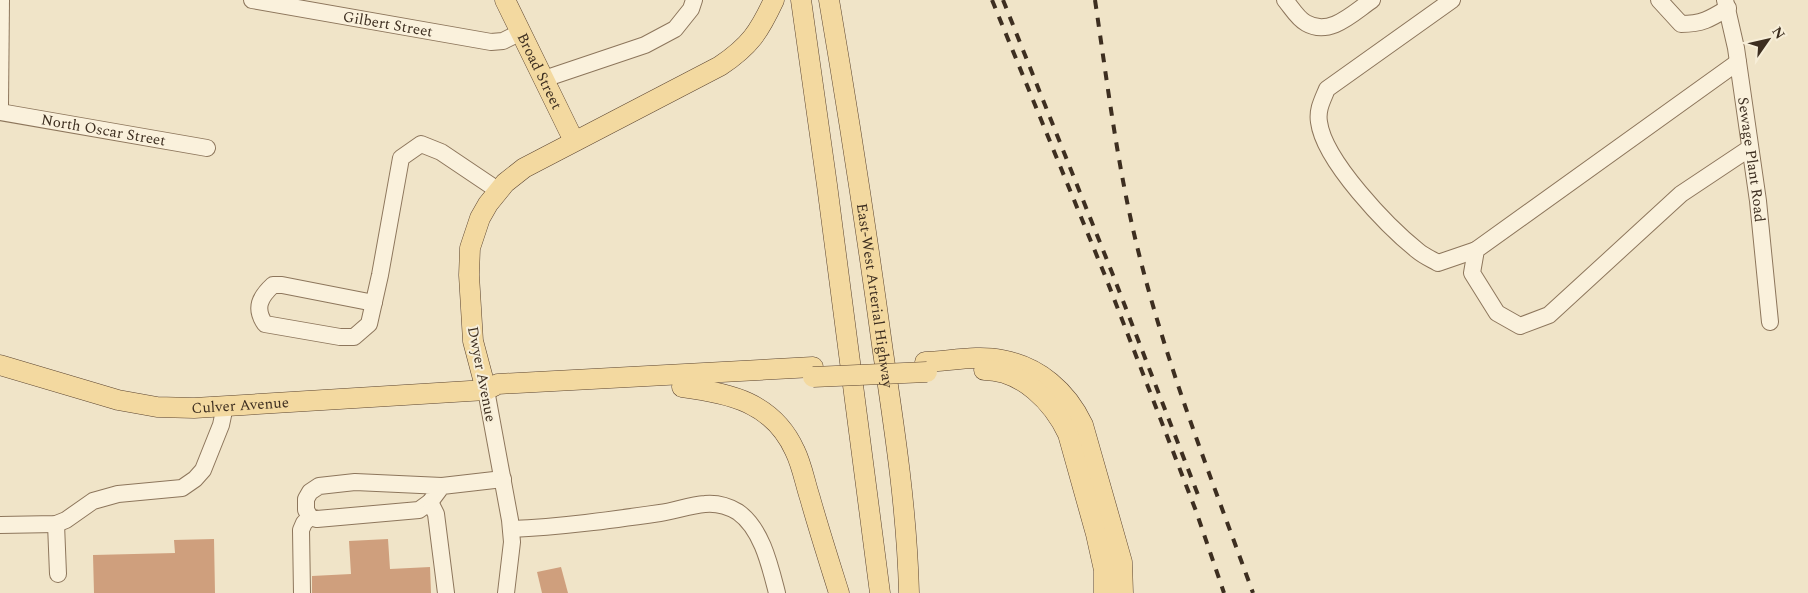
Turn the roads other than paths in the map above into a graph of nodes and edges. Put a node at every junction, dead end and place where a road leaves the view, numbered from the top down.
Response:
1 (1, 0) edge
2 (252, 0) edge
3 (505, 0) edge
4 (694, 0) edge
5 (774, 0) edge
6 (801, 0) edge
7 (829, 0) edge
8 (1285, 0) edge
9 (1372, 0) edge
10 (1452, 0) edge
11 (1659, 0) edge
12 (1726, 4) edge
13 (521, 32) junction
14 (1738, 62) junction
15 (544, 79) junction
16 (0, 104) edge
17 (0, 112) edge
18 (574, 141) junction
19 (207, 148) dead end
20 (1750, 148) junction
21 (498, 191) junction
22 (1476, 250) junction
23 (374, 303) junction
24 (1770, 322) dead end
25 (0, 365) edge
26 (926, 367) junction
27 (813, 372) junction
28 (682, 387) junction
29 (486, 390) junction
30 (225, 406) junction
31 (503, 479) junction
32 (442, 486) junction
33 (430, 502) junction
34 (904, 506) junction
35 (310, 517) junction
36 (56, 524) junction
37 (0, 525) edge
38 (511, 529) junction
39 (58, 574) dead end
40 (302, 593) edge
41 (446, 593) edge
42 (506, 593) edge
43 (778, 593) edge
44 (838, 593) edge
45 (880, 593) edge
46 (909, 593) edge
47 (920, 593) edge
48 (1104, 593) edge
49 (1124, 593) edge

1 - 16 street
2 - 13 street, Gilbert Street
3 - 13 main road, Broad Street
4 - 15 street
5 - 18 main road, Dwyer Avenue
6 - 45 main road
7 - 34 main road, East-West Arterial Highway
8 - 9 street
10 - 22 street
11 - 12 street
12 - 14 street, Sewage Plant Road
13 - 15 main road, Broad Street
14 - 20 street, Sewage Plant Road
14 - 22 street
15 - 18 main road, Broad Street
17 - 19 street, North Oscar Street
18 - 21 main road, Dwyer Avenue
20 - 22 street
20 - 24 street, Sewage Plant Road
21 - 23 street
21 - 29 main road, Dwyer Avenue
23 - 23 street
25 - 30 main road, Culver Avenue
26 - 27 main road, bridge
26 - 48 main road
26 - 49 main road
27 - 28 main road
27 - 29 main road
28 - 29 main road
28 - 44 main road
29 - 30 main road, Culver Avenue
29 - 31 street, Dwyer Avenue
30 - 36 street
31 - 32 street
31 - 38 street, Dwyer Avenue
32 - 33 street
32 - 35 street
33 - 35 street
33 - 41 street
34 - 46 main road, East-West Arterial Highway
34 - 47 main road
35 - 40 street
36 - 37 street
36 - 39 street
38 - 42 street, Dwyer Avenue
38 - 43 street

